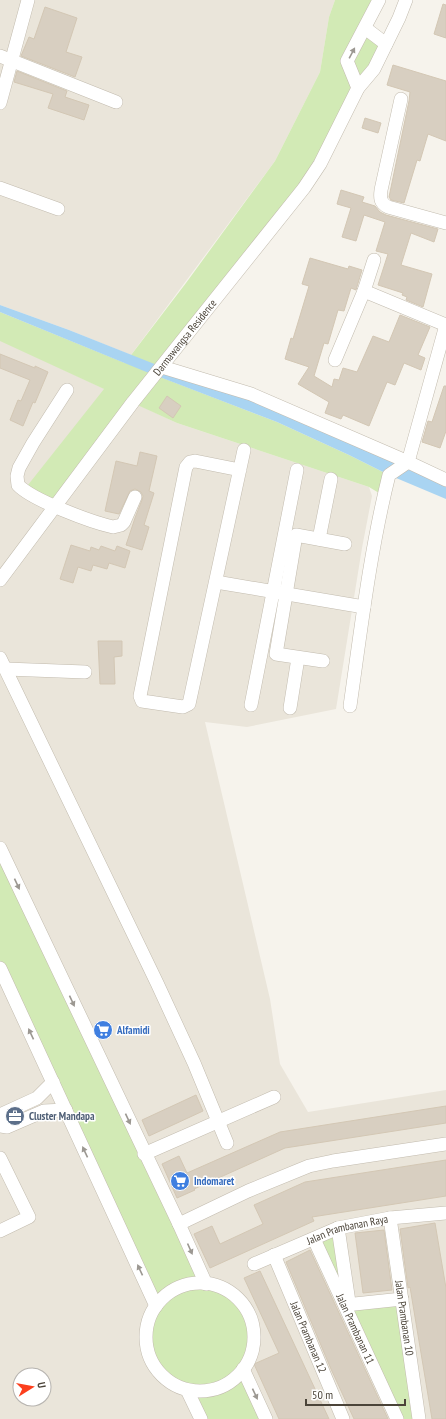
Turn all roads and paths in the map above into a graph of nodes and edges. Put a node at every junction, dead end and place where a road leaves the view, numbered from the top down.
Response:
1 (28, 0) edge
2 (380, 0) edge
3 (406, 0) edge
4 (364, 28) junction
5 (386, 44) junction
6 (6, 58) edge
7 (358, 88) junction
8 (401, 99) dead end
9 (116, 102) dead end
10 (0, 103) edge
11 (0, 188) edge
12 (58, 209) dead end
13 (446, 223) edge
14 (374, 260) dead end
15 (364, 291) junction
16 (446, 325) edge
17 (334, 360) dead end
18 (162, 367) junction
19 (67, 390) dead end
20 (244, 450) dead end
21 (408, 462) junction
22 (240, 470) junction
23 (297, 470) dead end
24 (331, 479) dead end
25 (446, 480) edge
26 (135, 497) dead end
27 (54, 506) junction
28 (319, 539) junction
29 (345, 544) dead end
30 (0, 580) edge
31 (216, 582) junction
32 (280, 593) junction
33 (364, 607) junction
34 (298, 658) junction
35 (323, 661) dead end
36 (3, 664) edge
37 (85, 672) dead end
38 (250, 705) dead end
39 (350, 706) dead end
40 (290, 708) dead end
41 (0, 848) edge
42 (0, 968) edge
43 (53, 1082) junction
44 (274, 1097) dead end
45 (37, 1098) junction
46 (66, 1110) junction
47 (44, 1111) junction
48 (0, 1118) edge
49 (218, 1121) junction
50 (0, 1126) edge
51 (227, 1143) dead end
52 (446, 1144) edge
53 (144, 1154) junction
54 (0, 1158) edge
55 (446, 1213) edge
56 (390, 1218) junction
57 (179, 1224) junction
58 (338, 1228) junction
59 (0, 1231) edge
60 (314, 1239) junction
61 (274, 1255) junction
62 (254, 1264) dead end
63 (206, 1284) junction
64 (402, 1299) junction
65 (347, 1304) junction
66 (156, 1306) junction
67 (243, 1369) junction
68 (187, 1390) junction
69 (201, 1419) edge
70 (266, 1419) edge
71 (343, 1419) edge
72 (397, 1419) edge
73 (419, 1419) edge

1 - 6 street
2 - 4 street
3 - 5 street, Darmawangsa Residence
4 - 5 street
7 -> 4 street
5 - 7 street, Darmawangsa Residence
6 - 9 street
6 - 10 street
7 - 18 street, Darmawangsa Residence
8 - 13 street
11 - 12 street
14 - 15 street
15 - 16 street
15 - 17 street
16 - 21 street
18 - 21 street
18 - 27 street, Darmawangsa Residence
19 - 27 street
20 - 22 street
21 - 25 street
21 - 33 street
22 - 31 street
22 - 31 street
23 - 32 street
24 - 28 street
26 - 27 street
27 - 30 street, Darmawangsa Residence
28 - 29 street
28 - 32 street
31 - 32 street
32 - 33 street
32 - 34 street
32 - 38 street
33 - 39 street
34 - 35 street
34 - 40 street
36 - 37 street
36 - 49 street
41 -> 53 street
43 -> 42 street
43 - 45 street
43 - 46 street
44 - 49 street
45 - 47 street
45 - 48 street
46 - 47 street
66 -> 46 street
47 - 50 street
49 - 51 street
49 - 53 street
52 - 57 street
53 - 57 street
54 - 59 street
55 - 56 street, Jalan Prambanan Raya
56 - 58 street, Jalan Prambanan Raya
56 - 64 street, Jalan Prambanan 10
57 -> 63 street
58 - 60 street, Jalan Prambanan Raya
58 - 65 street
60 - 61 street, Jalan Prambanan Raya
60 - 65 street, Jalan Prambanan 11
61 - 62 street, Jalan Prambanan Raya
61 - 71 street, Jalan Prambanan 12
63 - 66 street
63 - 67 street
64 - 65 street
64 - 73 street, Jalan Prambanan 10
65 - 72 street, Jalan Prambanan 11
66 - 68 street
67 - 68 street
67 -> 70 street
68 - 69 street

